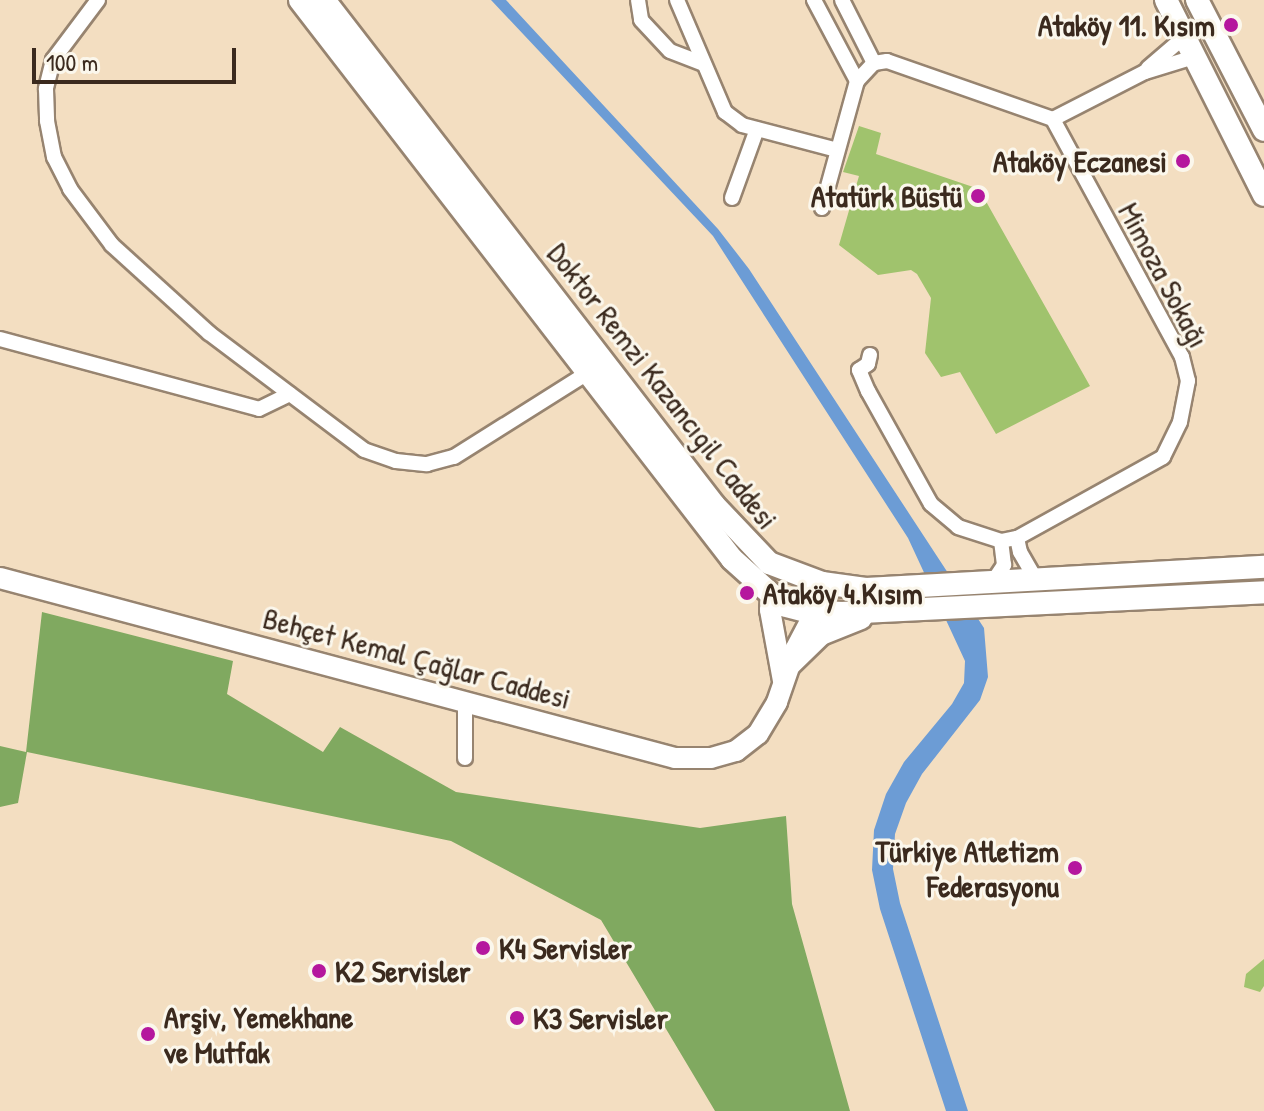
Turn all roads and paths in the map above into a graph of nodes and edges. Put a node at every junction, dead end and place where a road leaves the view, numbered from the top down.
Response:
1 (98, 0) edge
2 (300, 0) edge
3 (324, 0) edge
4 (638, 0) edge
5 (677, 0) edge
6 (814, 0) edge
7 (842, 0) edge
8 (1166, 0) edge
9 (1197, 0) edge
10 (1189, 47) junction
11 (874, 63) junction
12 (704, 64) junction
13 (1145, 72) junction
14 (857, 81) junction
15 (1053, 119) junction
16 (1263, 128) edge
17 (757, 129) junction
18 (837, 150) junction
19 (1264, 195) edge
20 (732, 198) dead end
21 (822, 208) dead end
22 (0, 339) edge
23 (870, 355) dead end
24 (589, 372) junction
25 (290, 394) junction
26 (1017, 538) junction
27 (1001, 541) junction
28 (1264, 567) edge
29 (790, 573) junction
30 (0, 578) edge
31 (1037, 581) junction
32 (822, 583) junction
33 (986, 583) junction
34 (1264, 592) edge
35 (1207, 594) junction
36 (771, 597) junction
37 (1264, 603) edge
38 (886, 611) junction
39 (815, 612) junction
40 (787, 672) junction
41 (465, 702) junction
42 (465, 758) dead end

1 - 25 street
2 - 24 main road, Doktor Remzi Kazancıgil Caddesi
3 - 29 main road, Doktor Remzi Kazancıgil Caddesi
4 - 12 street
5 - 12 street
6 - 14 street
7 - 11 street
8 - 10 main road
9 - 16 main road
10 - 13 street
10 - 13 street
10 - 19 main road
11 - 14 street
11 - 15 street
12 - 17 street
13 - 15 street
14 - 18 street
15 - 26 street, Mimoza Sokağı
17 - 18 street
17 - 20 street
18 - 21 street
22 - 25 street
23 - 27 street, Mimoza Sokağı
24 - 25 street
24 - 36 main road, Doktor Remzi Kazancıgil Caddesi
26 - 27 street, Mimoza Sokağı
26 - 31 street
27 - 33 street
28 - 31 main road, Doktor Remzi Kazancıgil Caddesi
29 - 32 main road, Doktor Remzi Kazancıgil Caddesi
29 - 36 main road
30 - 41 main road, Behçet Kemal Çağlar Caddesi
31 - 33 main road, Doktor Remzi Kazancıgil Caddesi
32 - 33 main road, Doktor Remzi Kazancıgil Caddesi
32 - 39 main road
34 - 35 main road
35 - 37 main road
35 - 38 main road, Doktor Remzi Kazancıgil Caddesi
36 - 39 main road, Doktor Remzi Kazancıgil Caddesi
36 - 40 main road
38 - 39 main road, Doktor Remzi Kazancıgil Caddesi
38 - 40 main road
39 - 40 main road, Behçet Kemal Çağlar Caddesi
40 - 41 main road, Behçet Kemal Çağlar Caddesi
41 - 42 street

